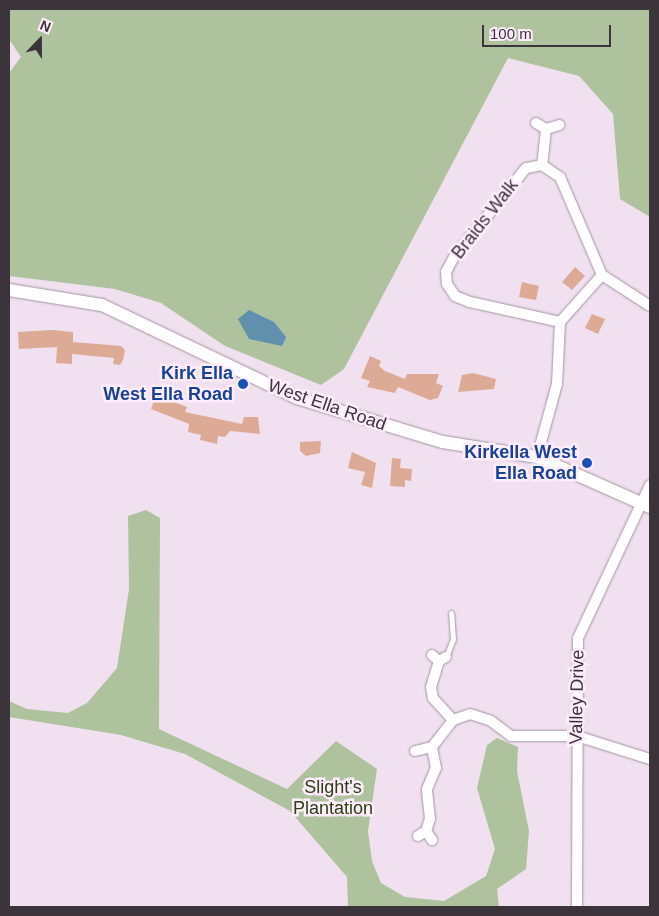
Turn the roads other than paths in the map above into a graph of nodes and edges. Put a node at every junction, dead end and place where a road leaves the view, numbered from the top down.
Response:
1 (536, 123) dead end
2 (559, 125) dead end
3 (546, 129) junction
4 (542, 166) junction
5 (602, 276) junction
6 (9, 290) edge
7 (650, 306) edge
8 (560, 322) junction
9 (537, 457) junction
10 (650, 485) edge
11 (646, 504) edge
12 (451, 613) dead end
13 (439, 658) joint
14 (453, 720) junction
15 (576, 736) junction
16 (432, 747) junction
17 (415, 751) dead end
18 (650, 759) edge
19 (426, 836) dead end
20 (577, 907) edge

1 - 3 street
2 - 3 street
3 - 4 street
4 - 5 street
4 - 8 street, Braids Walk
5 - 7 street
5 - 8 street
6 - 9 street, West Ella Road
8 - 9 street
9 - 11 street, West Ella Road
10 - 11 street, Valley Drive
11 - 15 street, Valley Drive
12 - 13 lane
13 - 14 street
14 - 15 street
14 - 16 street
15 - 18 street
15 - 20 street, Valley Drive
16 - 17 street
16 - 19 street

